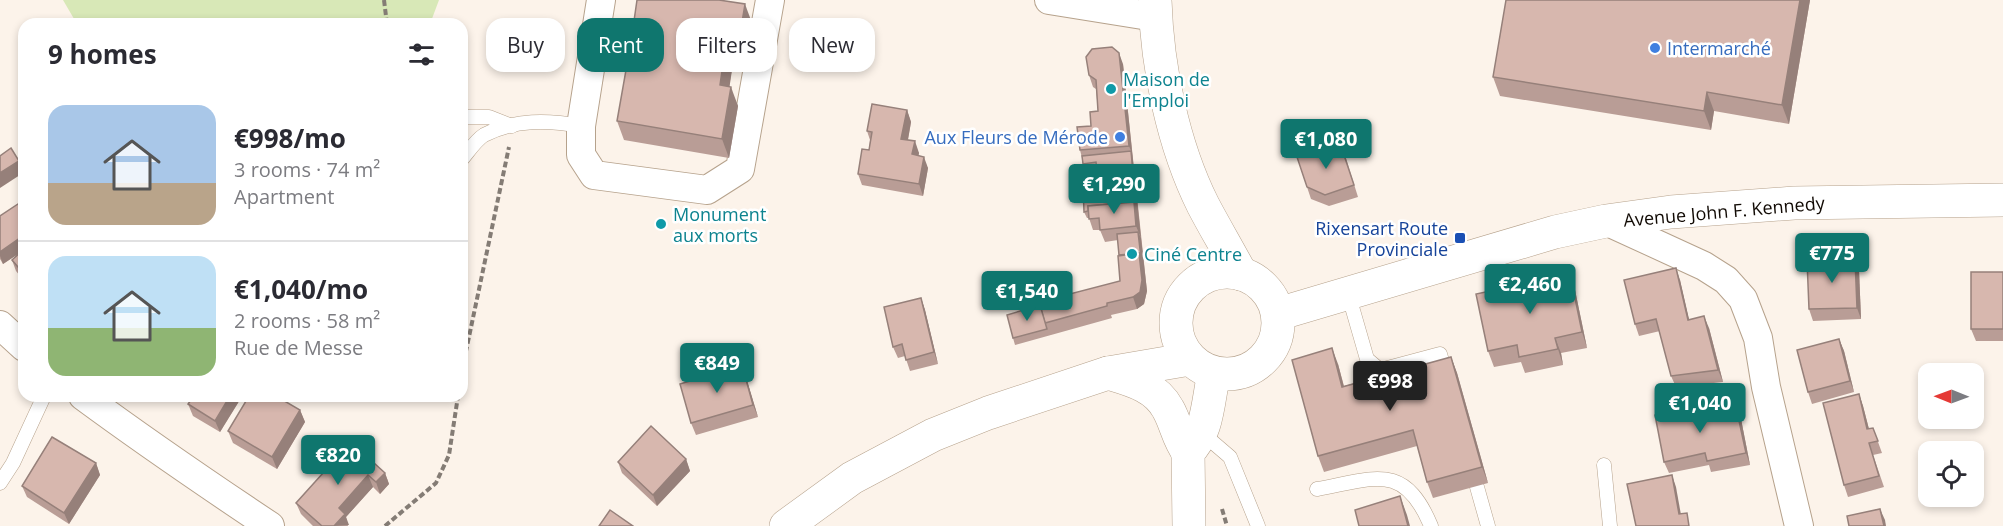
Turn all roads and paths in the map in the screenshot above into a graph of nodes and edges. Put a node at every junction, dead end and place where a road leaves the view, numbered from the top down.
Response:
1 (384, 0) edge
2 (601, 0) edge
3 (770, 0) edge
4 (1049, 0) edge
5 (1155, 9) edge
6 (386, 18) edge
7 (468, 117) edge
8 (512, 126) junction
9 (580, 126) junction
10 (468, 152) edge
11 (2003, 200) edge
12 (1606, 221) junction
13 (1241, 273) junction
14 (1348, 293) junction
15 (1278, 314) junction
16 (0, 326) edge
17 (468, 341) edge
18 (18, 342) edge
19 (1202, 366) junction
20 (1108, 374) junction
21 (1446, 375) edge
22 (41, 402) edge
23 (91, 402) edge
24 (457, 402) edge
25 (1195, 443) junction
26 (1604, 465) dead end
27 (0, 483) edge
28 (1477, 486) edge
29 (1317, 489) dead end
30 (270, 526) edge
31 (385, 526) edge
32 (786, 526) edge
33 (1189, 526) edge
34 (1258, 526) edge
35 (1431, 526) edge
36 (1488, 526) edge
37 (1610, 526) edge
38 (1799, 526) edge

1 - 6 path
2 - 9 street
3 - 9 street
4 - 5 street
5 - 13 main road
7 - 8 lane
8 - 9 lane
8 - 10 lane
8 - 17 path
11 - 12 main road, Avenue John F. Kennedy
12 - 14 main road, Avenue John F. Kennedy
12 - 38 street
13 - 15 main road
13 - 19 main road
14 - 15 main road, Avenue John F. Kennedy
14 - 21 lane
15 - 19 main road
16 - 18 street
19 - 20 main road
19 - 25 main road
20 - 25 main road
20 - 32 main road
22 - 27 lane
23 - 30 street
24 - 31 path
25 - 33 main road
25 - 34 lane
26 - 37 lane
28 - 36 lane
29 - 35 lane

